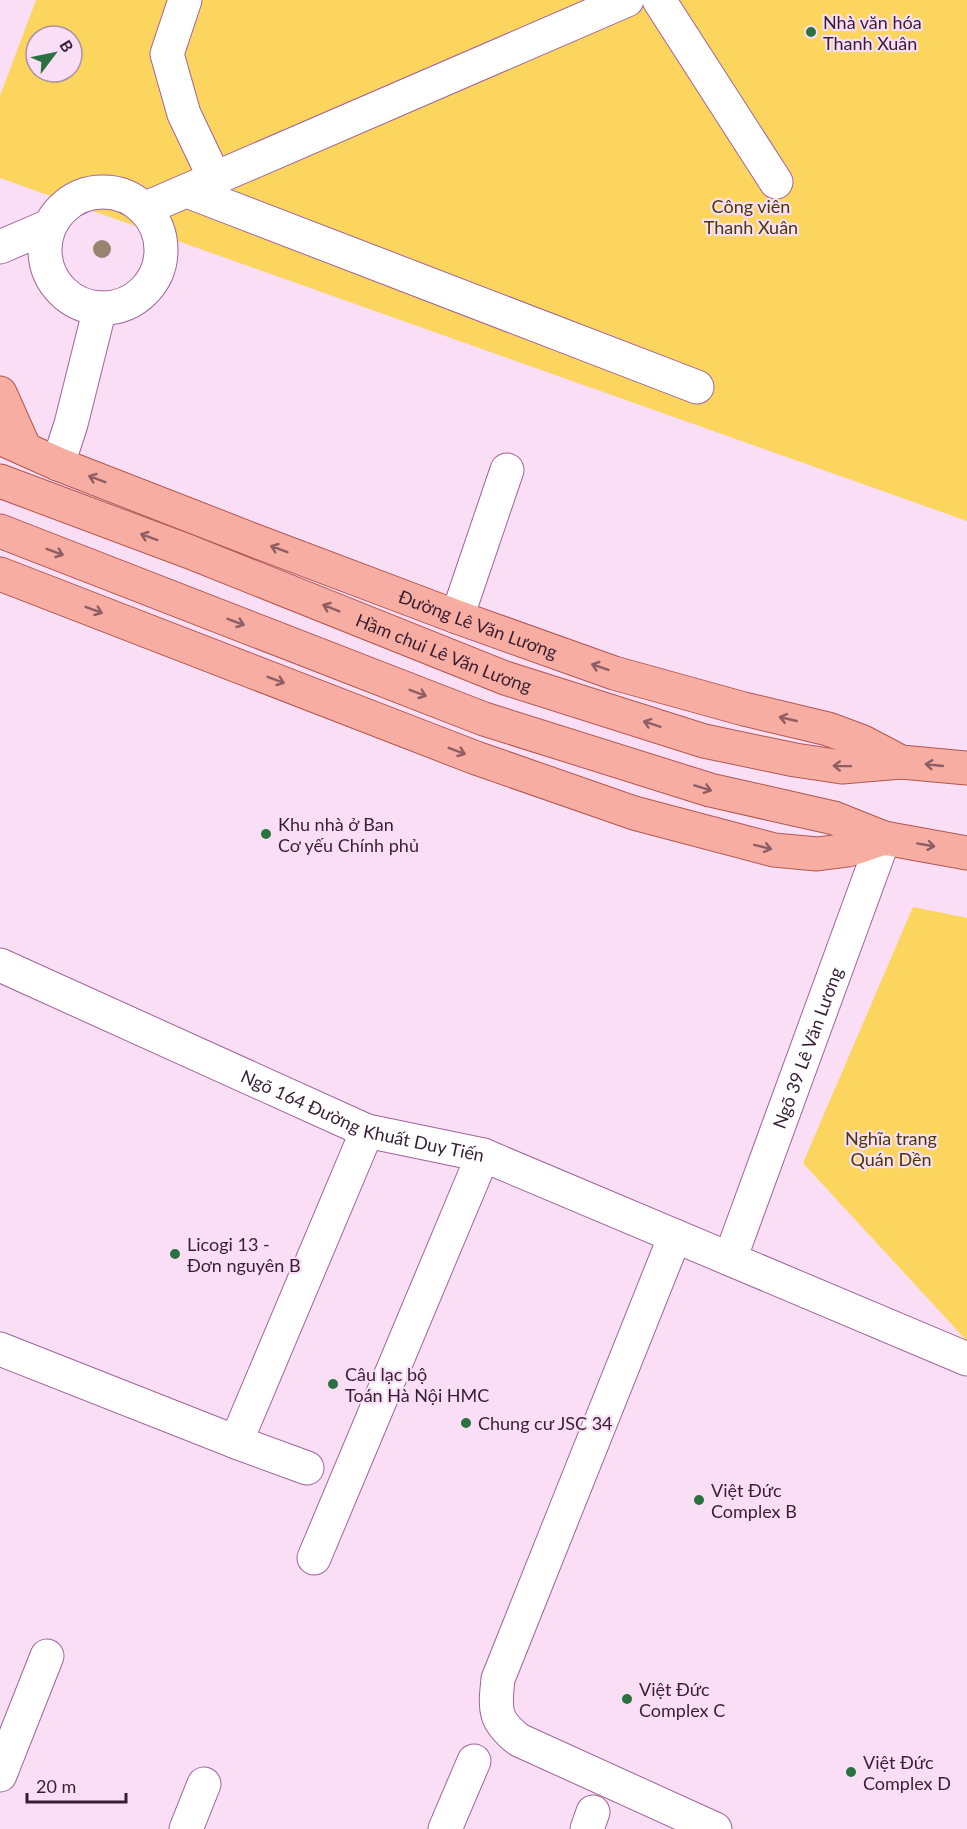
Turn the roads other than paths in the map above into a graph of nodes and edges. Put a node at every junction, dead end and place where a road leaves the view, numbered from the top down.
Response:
1 (185, 0) edge
2 (627, 0) edge
3 (659, 0) edge
4 (776, 182) dead end
5 (201, 185) junction
6 (144, 209) junction
7 (49, 226) junction
8 (0, 247) edge
9 (100, 308) junction
10 (697, 387) dead end
11 (0, 393) edge
12 (12, 443) edge
13 (58, 464) junction
14 (507, 470) dead end
15 (0, 481) edge
16 (0, 531) edge
17 (0, 574) edge
18 (457, 617) junction
19 (901, 762) junction
20 (967, 768) edge
21 (884, 838) junction
22 (967, 853) edge
23 (0, 965) edge
24 (367, 1131) junction
25 (483, 1155) junction
26 (675, 1236) junction
27 (730, 1259) junction
28 (0, 1349) edge
29 (967, 1359) edge
30 (236, 1442) junction
31 (307, 1468) dead end
32 (314, 1558) dead end
33 (47, 1656) dead end
34 (474, 1761) dead end
35 (0, 1775) edge
36 (204, 1784) dead end
37 (186, 1829) edge
38 (445, 1829) edge
39 (715, 1829) edge

1 - 5 street
2 - 5 street
3 - 4 street
5 - 6 street
5 - 10 street
6 - 7 street
6 - 9 street
7 - 8 street
7 - 9 street
9 - 13 street
11 - 12 main road
12 - 13 main road, Đường Lê Văn Lương
18 -> 13 main road, Đường Lê Văn Lương
14 - 18 street
19 -> 15 main road, Hầm chui Lê Văn Lương
16 -> 21 main road
17 -> 21 main road
19 -> 18 main road, Đường Lê Văn Lương
20 -> 19 main road, Đường Lê Văn Lương
21 -> 22 main road
21 - 27 street, Ngõ 39 Lê Văn Lương
23 - 24 street, Ngõ 164 Đường Khuất Duy Tiến
24 - 25 street, Ngõ 164 Đường Khuất Duy Tiến
24 - 30 street
25 - 26 street, Ngõ 164 Đường Khuất Duy Tiến
25 - 32 street
26 - 27 street, Ngõ 164 Đường Khuất Duy Tiến
26 - 39 street
27 - 29 street, Ngõ 164 Đường Khuất Duy Tiến
28 - 30 street
30 - 31 street
33 - 35 street
34 - 38 street
36 - 37 street

